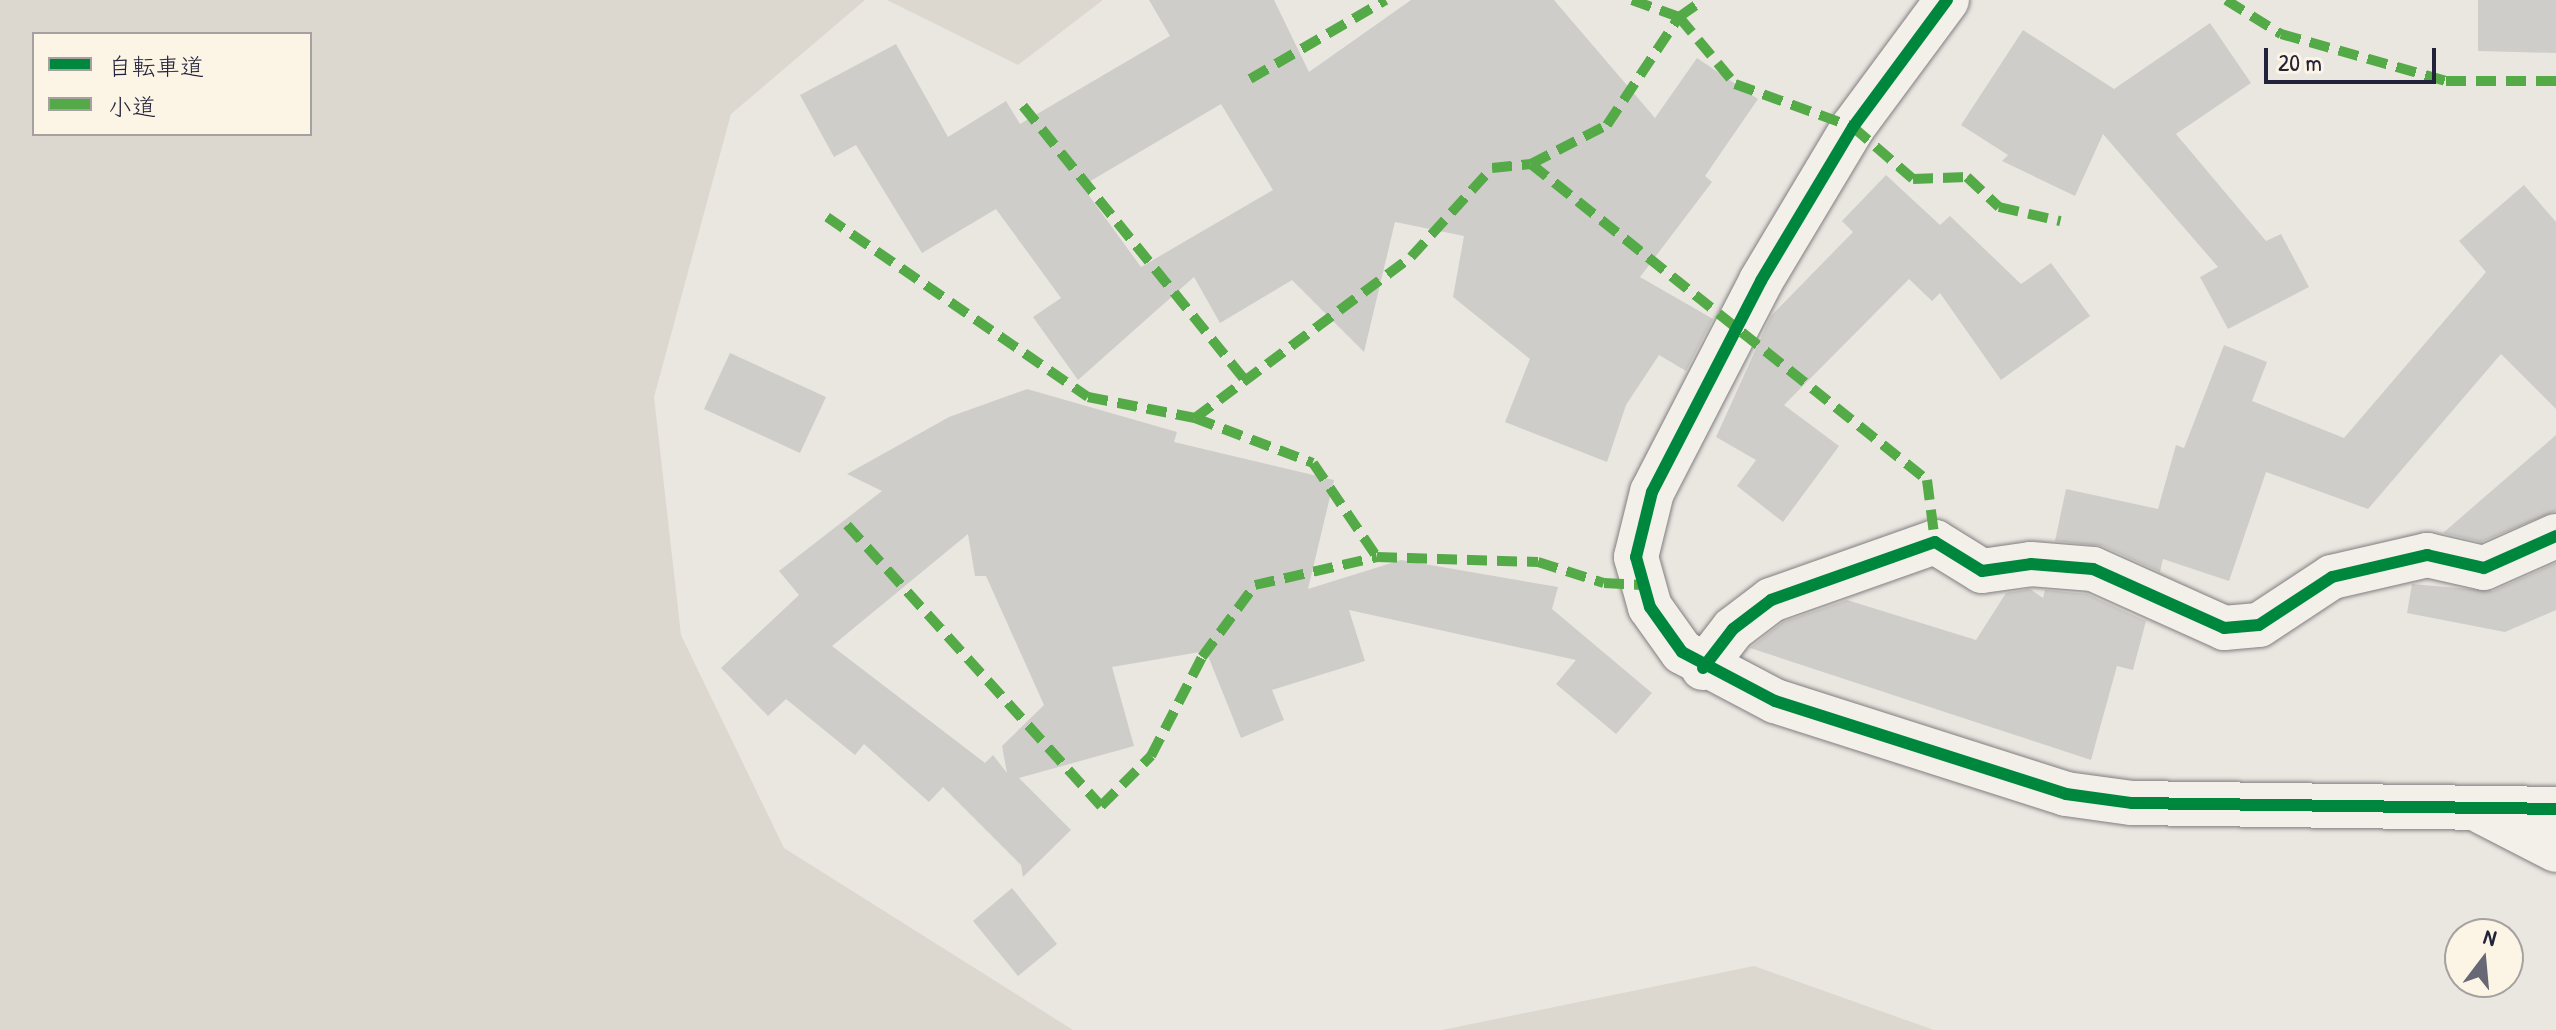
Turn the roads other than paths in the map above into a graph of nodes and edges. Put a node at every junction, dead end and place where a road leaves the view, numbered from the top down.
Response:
1 (1947, 0) edge
2 (2556, 536) edge
3 (1703, 668) junction
4 (2473, 807) junction
5 (2556, 809) edge
6 (2556, 850) edge

1 - 3 street
2 - 3 street
3 - 4 street
4 - 5 street
4 - 6 street

